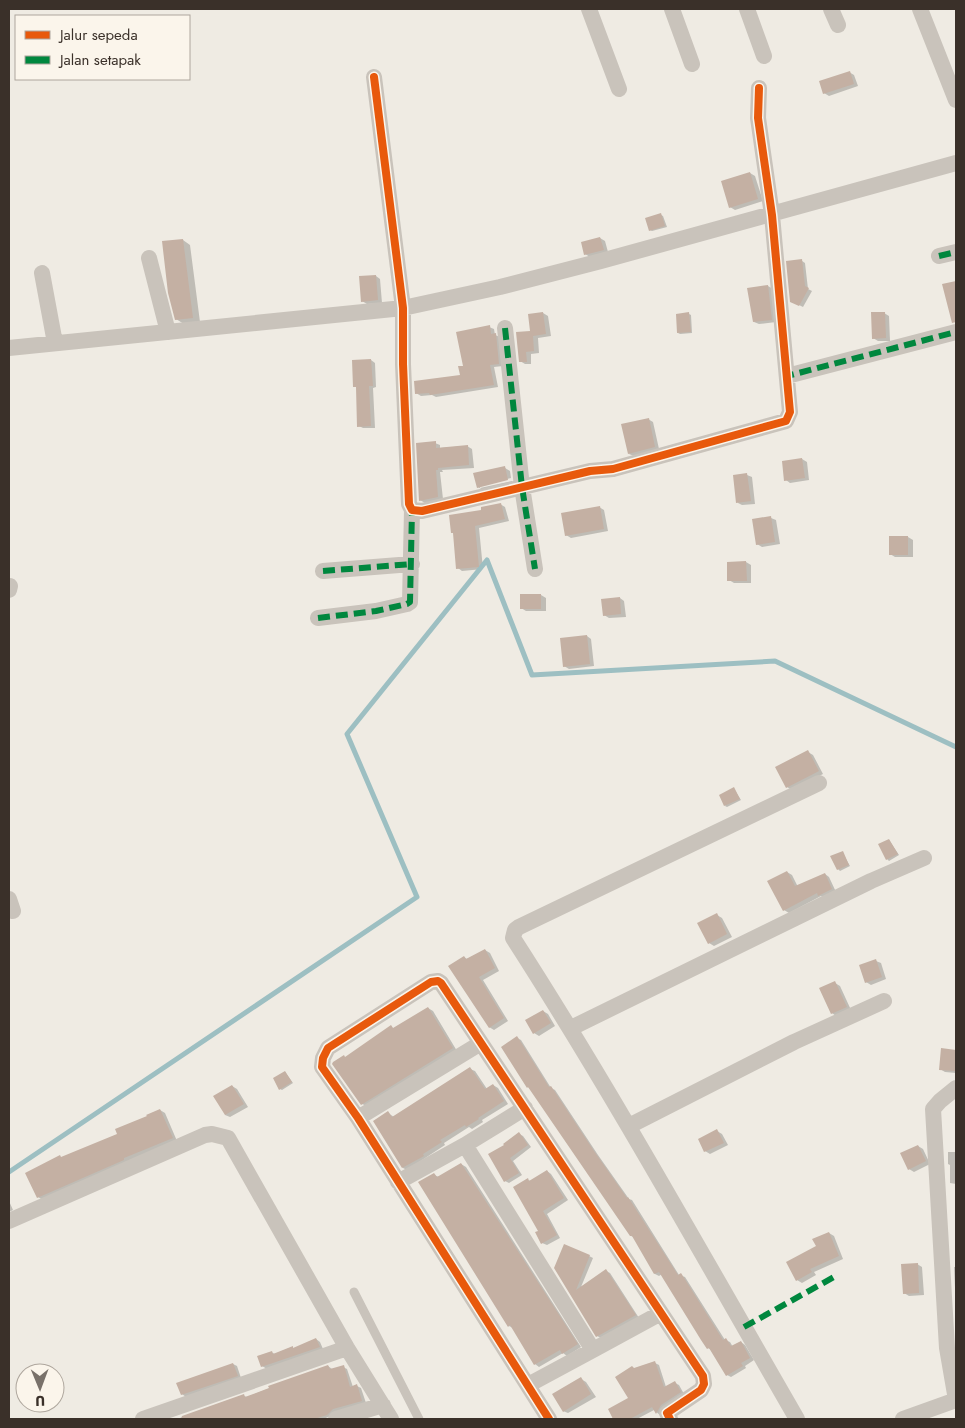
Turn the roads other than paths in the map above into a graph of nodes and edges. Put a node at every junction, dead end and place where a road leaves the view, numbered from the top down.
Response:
1 (589, 9) edge
2 (672, 9) edge
3 (747, 9) edge
4 (831, 9) edge
5 (924, 10) edge
6 (838, 25) dead end
7 (764, 56) dead end
8 (692, 64) dead end
9 (374, 77) dead end
10 (759, 88) dead end
11 (619, 89) dead end
12 (956, 100) edge
13 (956, 163) edge
14 (772, 214) junction
15 (956, 252) edge
16 (939, 256) dead end
17 (149, 258) dead end
18 (42, 273) dead end
19 (403, 308) junction
20 (505, 328) dead end
21 (168, 332) junction
22 (956, 332) edge
23 (55, 343) junction
24 (9, 348) edge
25 (787, 376) junction
26 (522, 487) junction
27 (412, 510) junction
28 (412, 564) junction
29 (535, 569) dead end
30 (323, 571) dead end
31 (318, 618) dead end
32 (819, 783) dead end
33 (924, 858) dead end
34 (884, 1001) dead end
35 (571, 1028) junction
36 (481, 1043) junction
37 (956, 1088) edge
38 (525, 1108) junction
39 (358, 1118) junction
40 (628, 1126) junction
41 (465, 1145) junction
42 (398, 1182) junction
43 (9, 1221) edge
44 (354, 1292) dead end
45 (661, 1313) junction
46 (347, 1348) junction
47 (593, 1350) junction
48 (528, 1385) junction
49 (956, 1400) edge
50 (387, 1412) edge
51 (664, 1417) edge
52 (143, 1419) edge
53 (336, 1419) edge
54 (419, 1419) edge
55 (549, 1419) edge
56 (797, 1419) edge
57 (904, 1419) edge

1 - 11 street
2 - 8 street
3 - 7 street
4 - 6 street
5 - 12 street
9 - 19 street
10 - 14 street
13 - 14 street
14 - 19 street
14 - 25 street
15 - 16 street
17 - 21 street
18 - 23 street
19 - 21 street
19 - 27 street
20 - 26 street
21 - 23 street
22 - 25 street
23 - 24 street
25 - 26 street
26 - 27 street
26 - 29 street
27 - 28 street
28 - 30 street
28 - 31 street
32 - 35 street
33 - 35 street
34 - 40 street
35 - 40 street
36 - 38 street
36 - 39 street
36 - 39 street
37 - 49 street
38 - 41 street
38 - 45 street
39 - 42 street
40 - 56 street
41 - 42 street
41 - 47 street
42 - 48 street
43 - 46 street
44 - 54 lane
45 - 47 street
45 - 51 street
46 - 50 street
46 - 52 street
47 - 48 street
48 - 55 street
49 - 57 street
50 - 53 street

